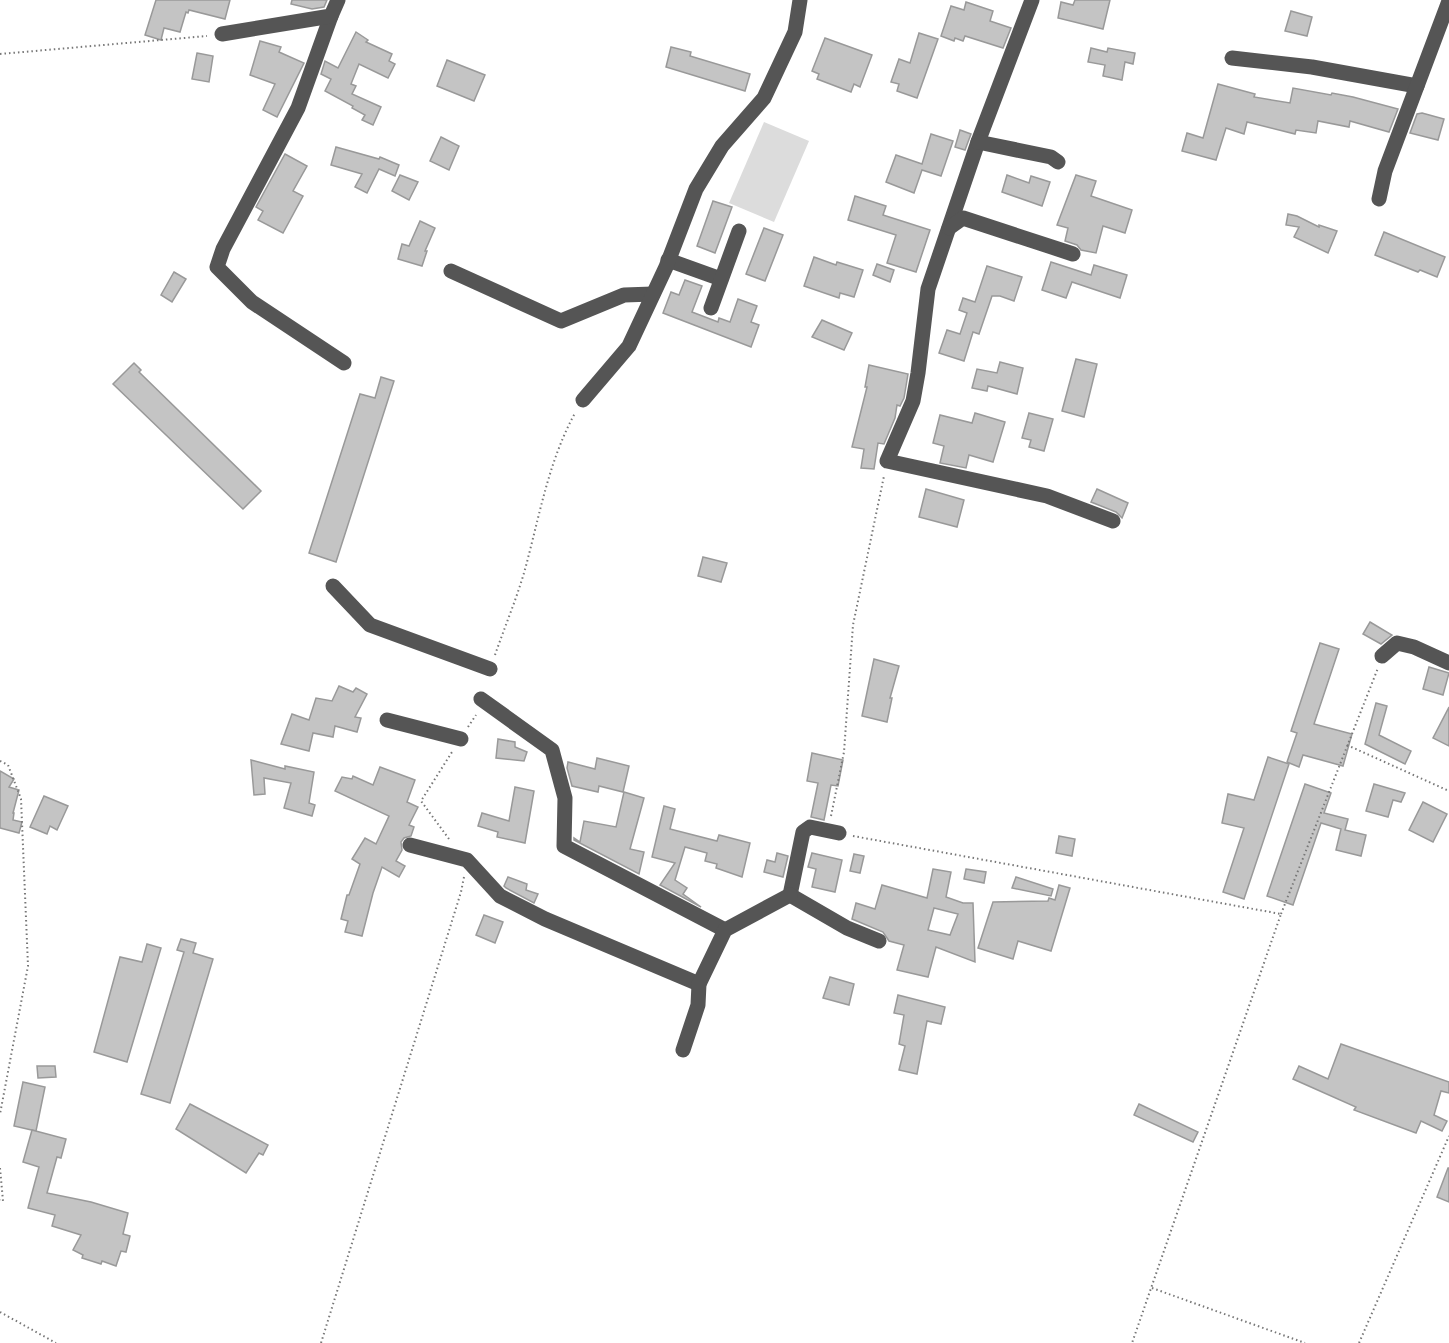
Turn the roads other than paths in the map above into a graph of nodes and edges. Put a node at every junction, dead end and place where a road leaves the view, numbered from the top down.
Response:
1 (338, 0) edge
2 (800, 0) edge
3 (1032, 0) edge
4 (1449, 2) edge
5 (331, 16) junction
6 (222, 34) road end
7 (1232, 58) dead end
8 (1417, 86) junction
9 (978, 142) junction
10 (1058, 162) dead end
11 (1379, 199) dead end
12 (949, 228) junction
13 (739, 231) dead end
14 (1073, 254) dead end
15 (668, 260) junction
16 (451, 271) dead end
17 (721, 279) junction
18 (653, 294) junction
19 (711, 308) dead end
20 (344, 363) dead end
21 (583, 400) dead end
22 (1113, 521) dead end
23 (333, 586) dead end
24 (1382, 656) road end
25 (1449, 663) edge
26 (490, 669) dead end
27 (481, 699) dead end
28 (387, 720) dead end
29 (461, 739) dead end
30 (839, 833) road end
31 (410, 845) dead end
32 (790, 895) junction
33 (725, 930) junction
34 (879, 941) dead end
35 (699, 984) junction
36 (683, 1050) dead end

1 - 5 street
2 - 15 street
3 - 9 street
4 - 8 street
5 - 6 street
5 - 20 street
7 - 8 street
8 - 11 street
9 - 10 street
9 - 12 street
12 - 14 street
12 - 22 street
13 - 17 street
15 - 17 street
15 - 18 street
16 - 18 street
17 - 19 street
18 - 21 street
23 - 26 street
24 - 25 street
27 - 33 street
28 - 29 street
30 - 32 street
31 - 35 street
32 - 33 street
32 - 34 street
33 - 35 street
35 - 36 street

